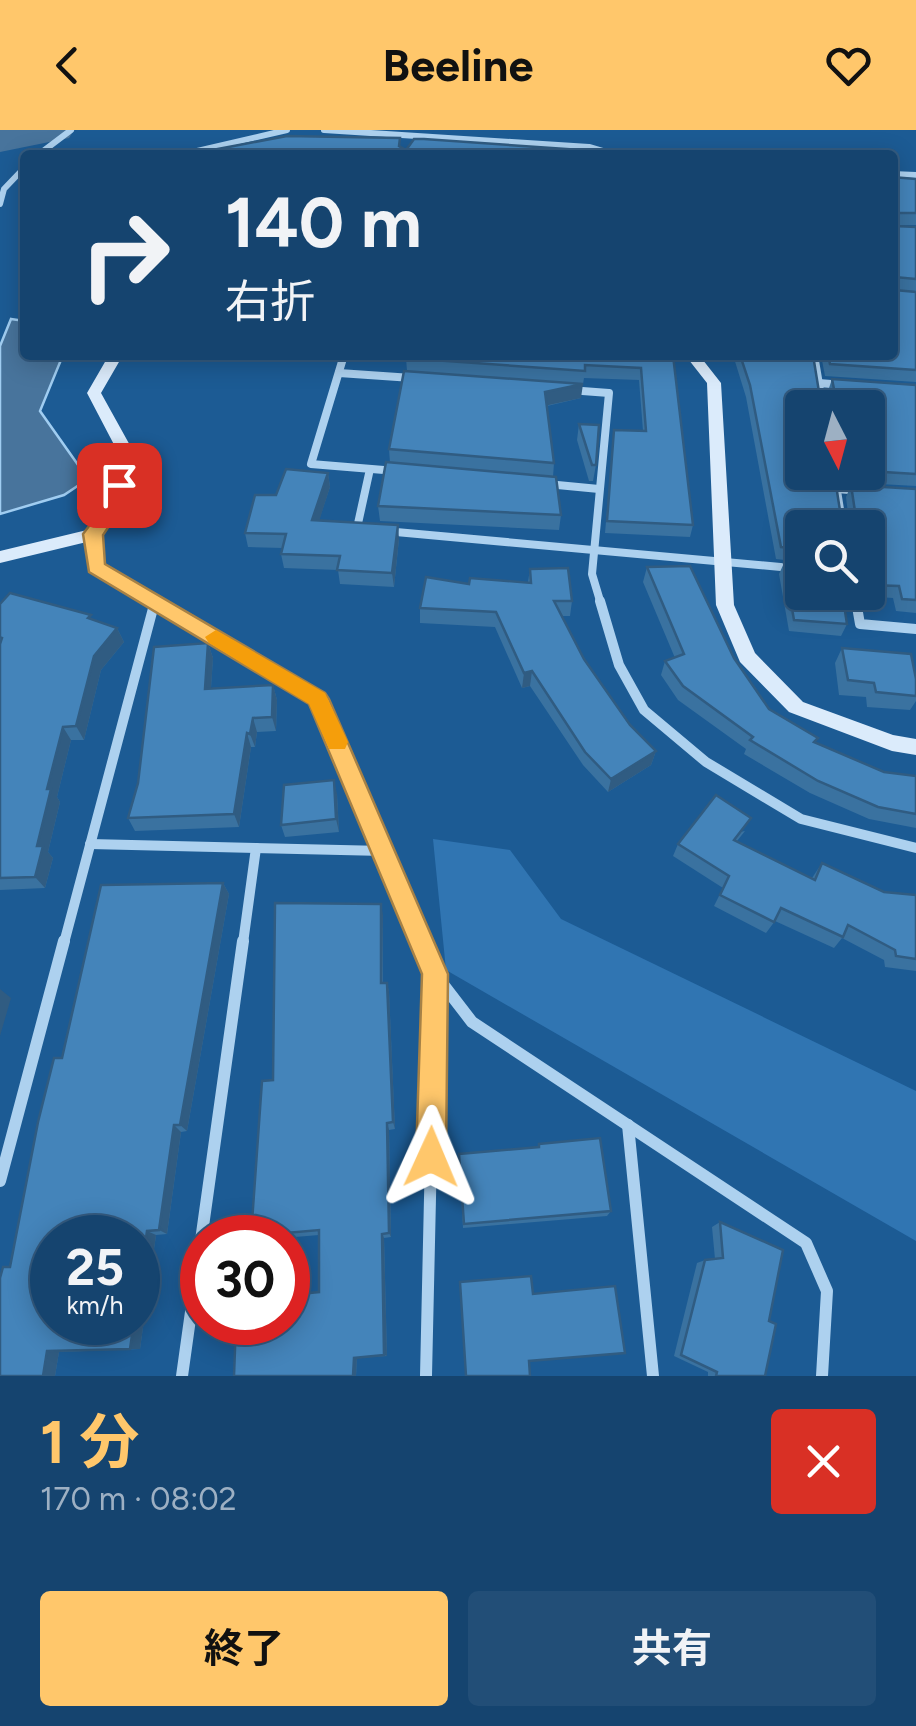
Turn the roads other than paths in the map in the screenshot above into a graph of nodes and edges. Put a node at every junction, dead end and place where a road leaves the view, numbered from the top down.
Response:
1 (71, 130) edge
2 (287, 130) edge
3 (324, 130) edge
4 (412, 136) junction
5 (45, 150) edge
6 (201, 150) edge
7 (408, 150) edge
8 (599, 150) edge
9 (20, 173) edge
10 (0, 204) edge
11 (113, 360) edge
12 (343, 360) edge
13 (696, 360) edge
14 (815, 360) edge
15 (339, 373) junction
16 (416, 379) edge
17 (819, 384) junction
18 (858, 386) edge
19 (551, 389) edge
20 (820, 390) edge
21 (370, 469) junction
22 (408, 472) edge
23 (542, 484) edge
24 (600, 489) junction
25 (849, 490) edge
26 (876, 492) edge
27 (93, 534) junction
28 (594, 550) junction
29 (0, 557) edge
30 (723, 562) junction
31 (785, 567) edge
32 (156, 601) junction
33 (857, 610) edge
34 (916, 628) edge
35 (916, 747) edge
36 (90, 844) junction
37 (256, 848) junction
38 (916, 848) edge
39 (384, 852) junction
40 (435, 974) junction
41 (628, 1125) junction
42 (0, 1181) edge
43 (182, 1376) edge
44 (426, 1376) edge
45 (653, 1376) edge
46 (822, 1376) edge

1 - 5 street
2 - 6 street
3 - 4 street
4 - 7 street
4 - 8 street
9 - 10 street
11 - 27 street
12 - 15 street
13 - 30 street
14 - 17 street
15 - 16 street
15 - 21 street
17 - 18 street
17 - 20 street
19 - 24 street
21 - 22 street
21 - 28 street
23 - 24 street
24 - 28 street
25 - 26 street
27 - 29 street
27 - 32 street
28 - 30 street
28 - 38 street
30 - 31 street
30 - 35 street
32 - 36 street
32 - 39 street
33 - 34 street
36 - 37 street
36 - 42 street
37 - 39 street
37 - 43 street
39 - 40 street
40 - 41 street
40 - 44 street
41 - 45 street
41 - 46 street

